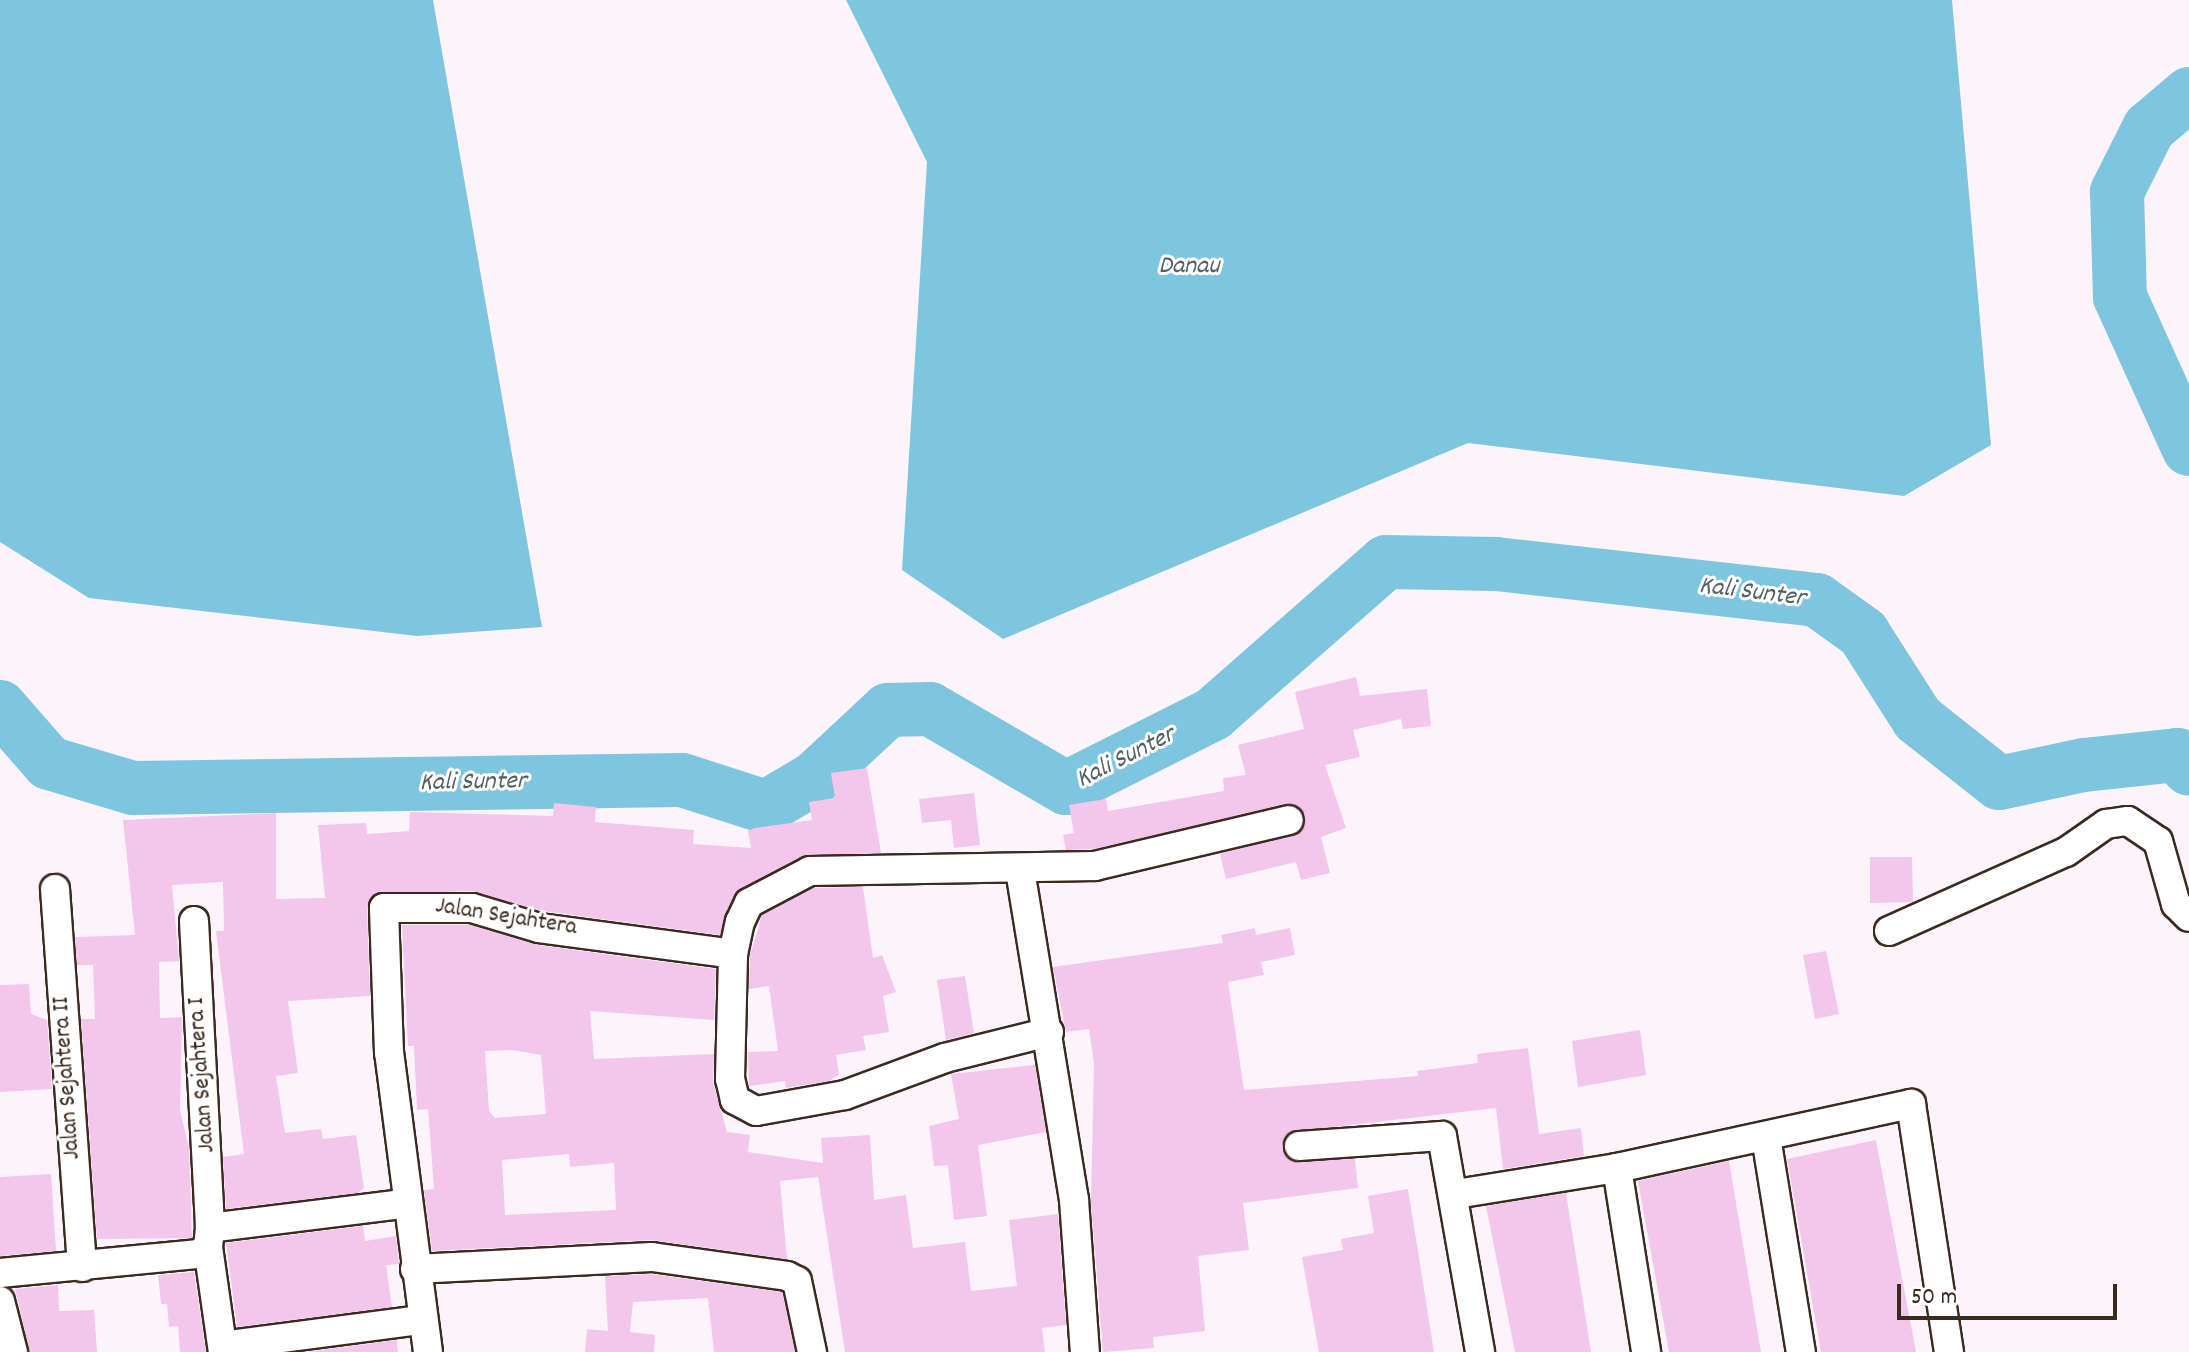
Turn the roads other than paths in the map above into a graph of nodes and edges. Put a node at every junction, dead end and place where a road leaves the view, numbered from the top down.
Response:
1 (1289, 820) dead end
2 (1020, 870) junction
3 (55, 889) dead end
4 (2189, 917) edge
5 (194, 921) dead end
6 (1889, 931) dead end
7 (733, 954) junction
8 (1049, 1032) junction
9 (1766, 1137) junction
10 (1299, 1146) dead end
11 (1617, 1168) junction
12 (1456, 1194) junction
13 (404, 1204) junction
14 (209, 1238) junction
15 (82, 1267) junction
16 (415, 1269) junction
17 (0, 1273) edge
18 (0, 1301) edge
19 (422, 1320) junction
20 (230, 1348) edge
21 (13, 1352) edge
22 (428, 1352) edge
23 (812, 1352) edge
24 (1085, 1352) edge
25 (1480, 1352) edge
26 (1646, 1352) edge
27 (1801, 1352) edge
28 (1949, 1352) edge

1 - 2 street
2 - 7 street
2 - 8 street
3 - 15 street, Jalan Sejahtera II
4 - 6 street
5 - 14 street, Jalan Sejahtera I
7 - 8 street
7 - 13 street, Jalan Sejahtera
8 - 24 street
9 - 11 street
9 - 27 street
9 - 28 street
10 - 12 street
11 - 12 street
11 - 26 street
12 - 25 street
13 - 14 street
13 - 16 street, Jalan Sejahtera
14 - 15 street
14 - 20 street, Jalan Sejahtera I
15 - 17 street
16 - 19 street, Jalan Sejahtera
16 - 23 street
18 - 21 street
19 - 20 street
19 - 22 street, Jalan Sejahtera

